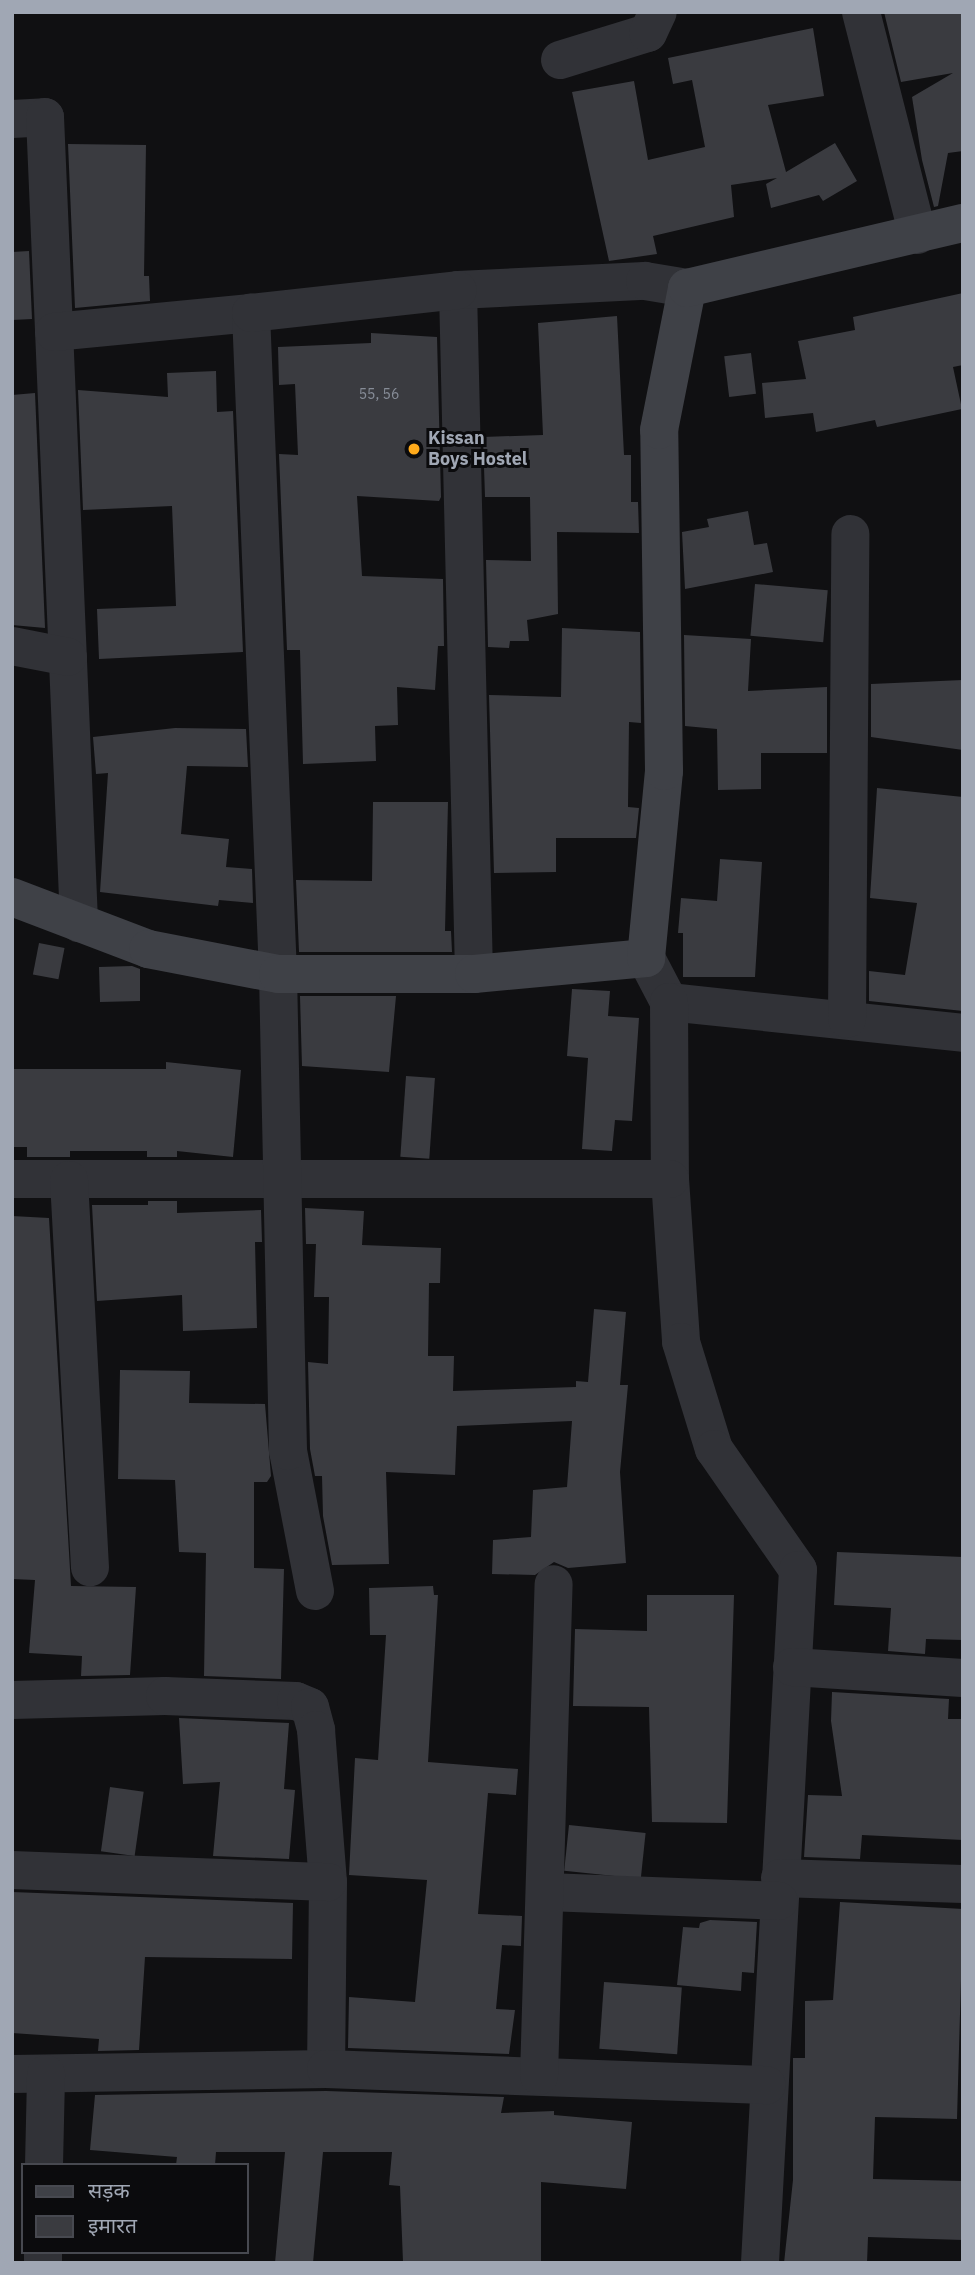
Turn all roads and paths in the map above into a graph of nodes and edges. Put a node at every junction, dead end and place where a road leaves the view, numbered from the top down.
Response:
1 (658, 12) edge
2 (861, 12) edge
3 (560, 60) dead end
4 (12, 118) edge
5 (963, 223) edge
6 (918, 235) junction
7 (687, 288) junction
8 (458, 290) junction
9 (251, 313) junction
10 (54, 332) junction
11 (850, 534) dead end
12 (12, 646) edge
13 (68, 657) junction
14 (12, 897) edge
15 (79, 923) junction
16 (646, 958) junction
17 (278, 974) junction
18 (474, 974) junction
19 (670, 1002) junction
20 (847, 1019) junction
21 (963, 1033) edge
22 (281, 1178) junction
23 (670, 1179) junction
24 (12, 1180) edge
25 (69, 1180) junction
26 (90, 1567) dead end
27 (554, 1584) dead end
28 (315, 1591) dead end
29 (792, 1667) junction
30 (963, 1678) edge
31 (12, 1700) edge
32 (12, 1870) edge
33 (328, 1882) junction
34 (963, 1884) edge
35 (780, 1890) junction
36 (547, 1892) junction
37 (326, 2070) junction
38 (29, 2074) edge
39 (539, 2076) junction
40 (767, 2085) junction
41 (44, 2163) edge
42 (760, 2263) edge

1 - 3 street
2 - 6 street
4 - 10 street
5 - 6 street
6 - 7 street
7 - 8 street
7 - 16 street
8 - 9 street
8 - 18 street
9 - 10 street
9 - 17 street
10 - 13 street
11 - 20 street
12 - 13 street
13 - 15 street
14 - 15 street
15 - 17 street
16 - 18 street
16 - 19 street
17 - 18 street
17 - 22 street
19 - 20 street
19 - 23 street
20 - 21 street
22 - 23 street
22 - 25 street
22 - 28 street
23 - 29 street
24 - 25 street
25 - 26 street
27 - 36 street
29 - 30 street
29 - 35 street
31 - 33 street
32 - 33 street
33 - 37 street
34 - 35 street
35 - 36 street
35 - 40 street
36 - 39 street
37 - 38 street
37 - 39 street
38 - 41 street
39 - 40 street
40 - 42 street

